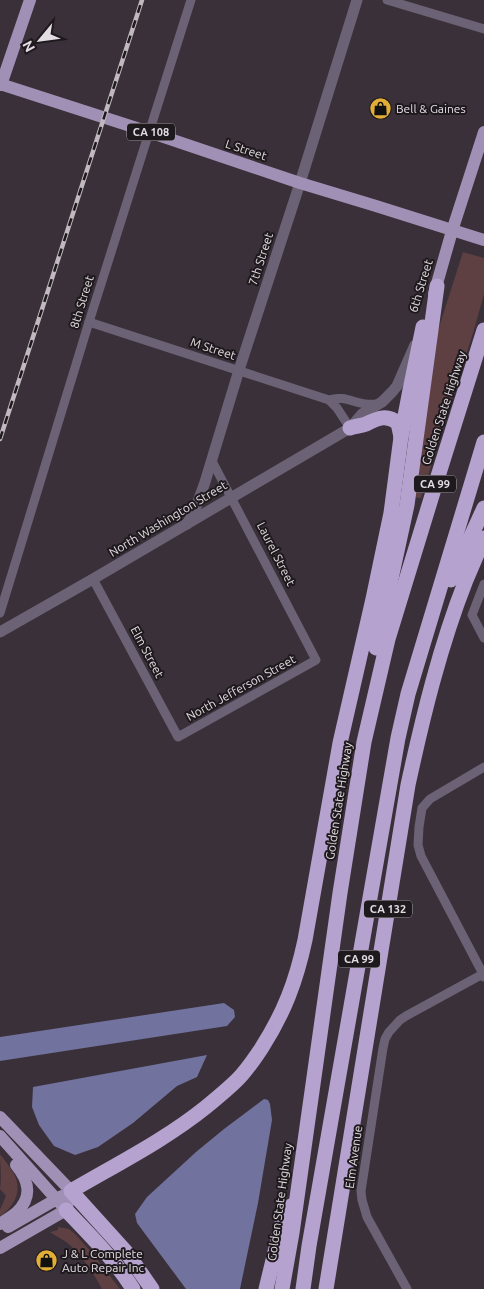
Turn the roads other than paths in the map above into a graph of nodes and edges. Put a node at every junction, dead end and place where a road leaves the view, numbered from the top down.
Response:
1 (30, 0) edge
2 (191, 0) edge
3 (357, 0) edge
4 (387, 0) edge
5 (484, 29) edge
6 (1, 84) edge
7 (149, 132) junction
8 (484, 132) edge
9 (300, 183) junction
10 (452, 231) junction
11 (484, 240) edge
12 (437, 286) junction
13 (89, 322) junction
14 (423, 327) junction
15 (484, 330) edge
16 (239, 370) junction
17 (329, 400) junction
18 (382, 402) junction
19 (350, 428) junction
20 (401, 437) junction
21 (484, 442) edge
22 (212, 461) junction
23 (232, 497) junction
24 (484, 508) edge
25 (187, 524) junction
26 (484, 538) edge
27 (93, 579) junction
28 (484, 584) edge
29 (0, 612) edge
30 (427, 631) junction
31 (0, 632) edge
32 (484, 638) edge
33 (316, 660) joint
34 (178, 737) joint
35 (484, 766) edge
36 (346, 854) junction
37 (484, 974) edge
38 (0, 1117) edge
39 (0, 1136) edge
40 (9, 1147) junction
41 (71, 1191) junction
42 (297, 1196) junction
43 (62, 1205) junction
44 (0, 1224) edge
45 (0, 1230) edge
46 (0, 1248) edge
47 (133, 1289) edge
48 (152, 1289) edge
49 (266, 1289) edge
50 (282, 1289) edge
51 (303, 1289) edge
52 (326, 1289) edge
53 (407, 1289) edge

1 - 6 main road, CA 108
2 - 7 street, 8th Street
3 - 9 street, 7th Street
4 - 5 street
6 - 7 main road, L Street / CA 108
7 - 9 main road, L Street / CA 108
7 - 13 street, 8th Street
8 - 10 main road, 6th Street
9 - 10 main road, L Street / CA 108
9 - 16 street, 7th Street
10 - 11 main road, L Street / CA 108
10 - 12 main road, 6th Street
12 - 14 main road, 6th Street
12 - 36 highway
13 - 16 street, M Street
13 - 29 street, 8th Street
14 - 18 street, 6th Street
14 - 20 highway
15 - 36 highway, Golden State Highway / CA 99
16 - 17 street, M Street
16 - 22 street, 7th Street
17 - 18 street, M Street
17 - 19 street
18 - 19 street, 6th Street
19 - 20 highway
19 - 23 street, North Washington Street
20 - 41 highway
21 - 30 highway, CA 99
22 - 23 street, Laurel Street
22 - 25 street, 7th Street
23 - 25 street, North Washington Street
23 - 33 street, Laurel Street
24 - 30 highway
25 - 27 street, North Washington Street
26 - 52 highway, CA 132
27 - 31 street, North Washington Street
27 - 34 street, Elm Street
28 - 32 street
30 - 51 highway, CA 99
33 - 34 street, North Jefferson Street
35 - 37 street
36 - 42 highway, Golden State Highway / CA 99
37 - 53 street, Elm Avenue
38 - 41 main road
39 - 40 main road
40 - 43 main road
40 - 44 main road
41 - 43 main road
41 - 48 highway
42 - 49 highway
42 - 50 highway, Golden State Highway / CA 99
43 - 45 main road
43 - 46 main road
43 - 47 highway

